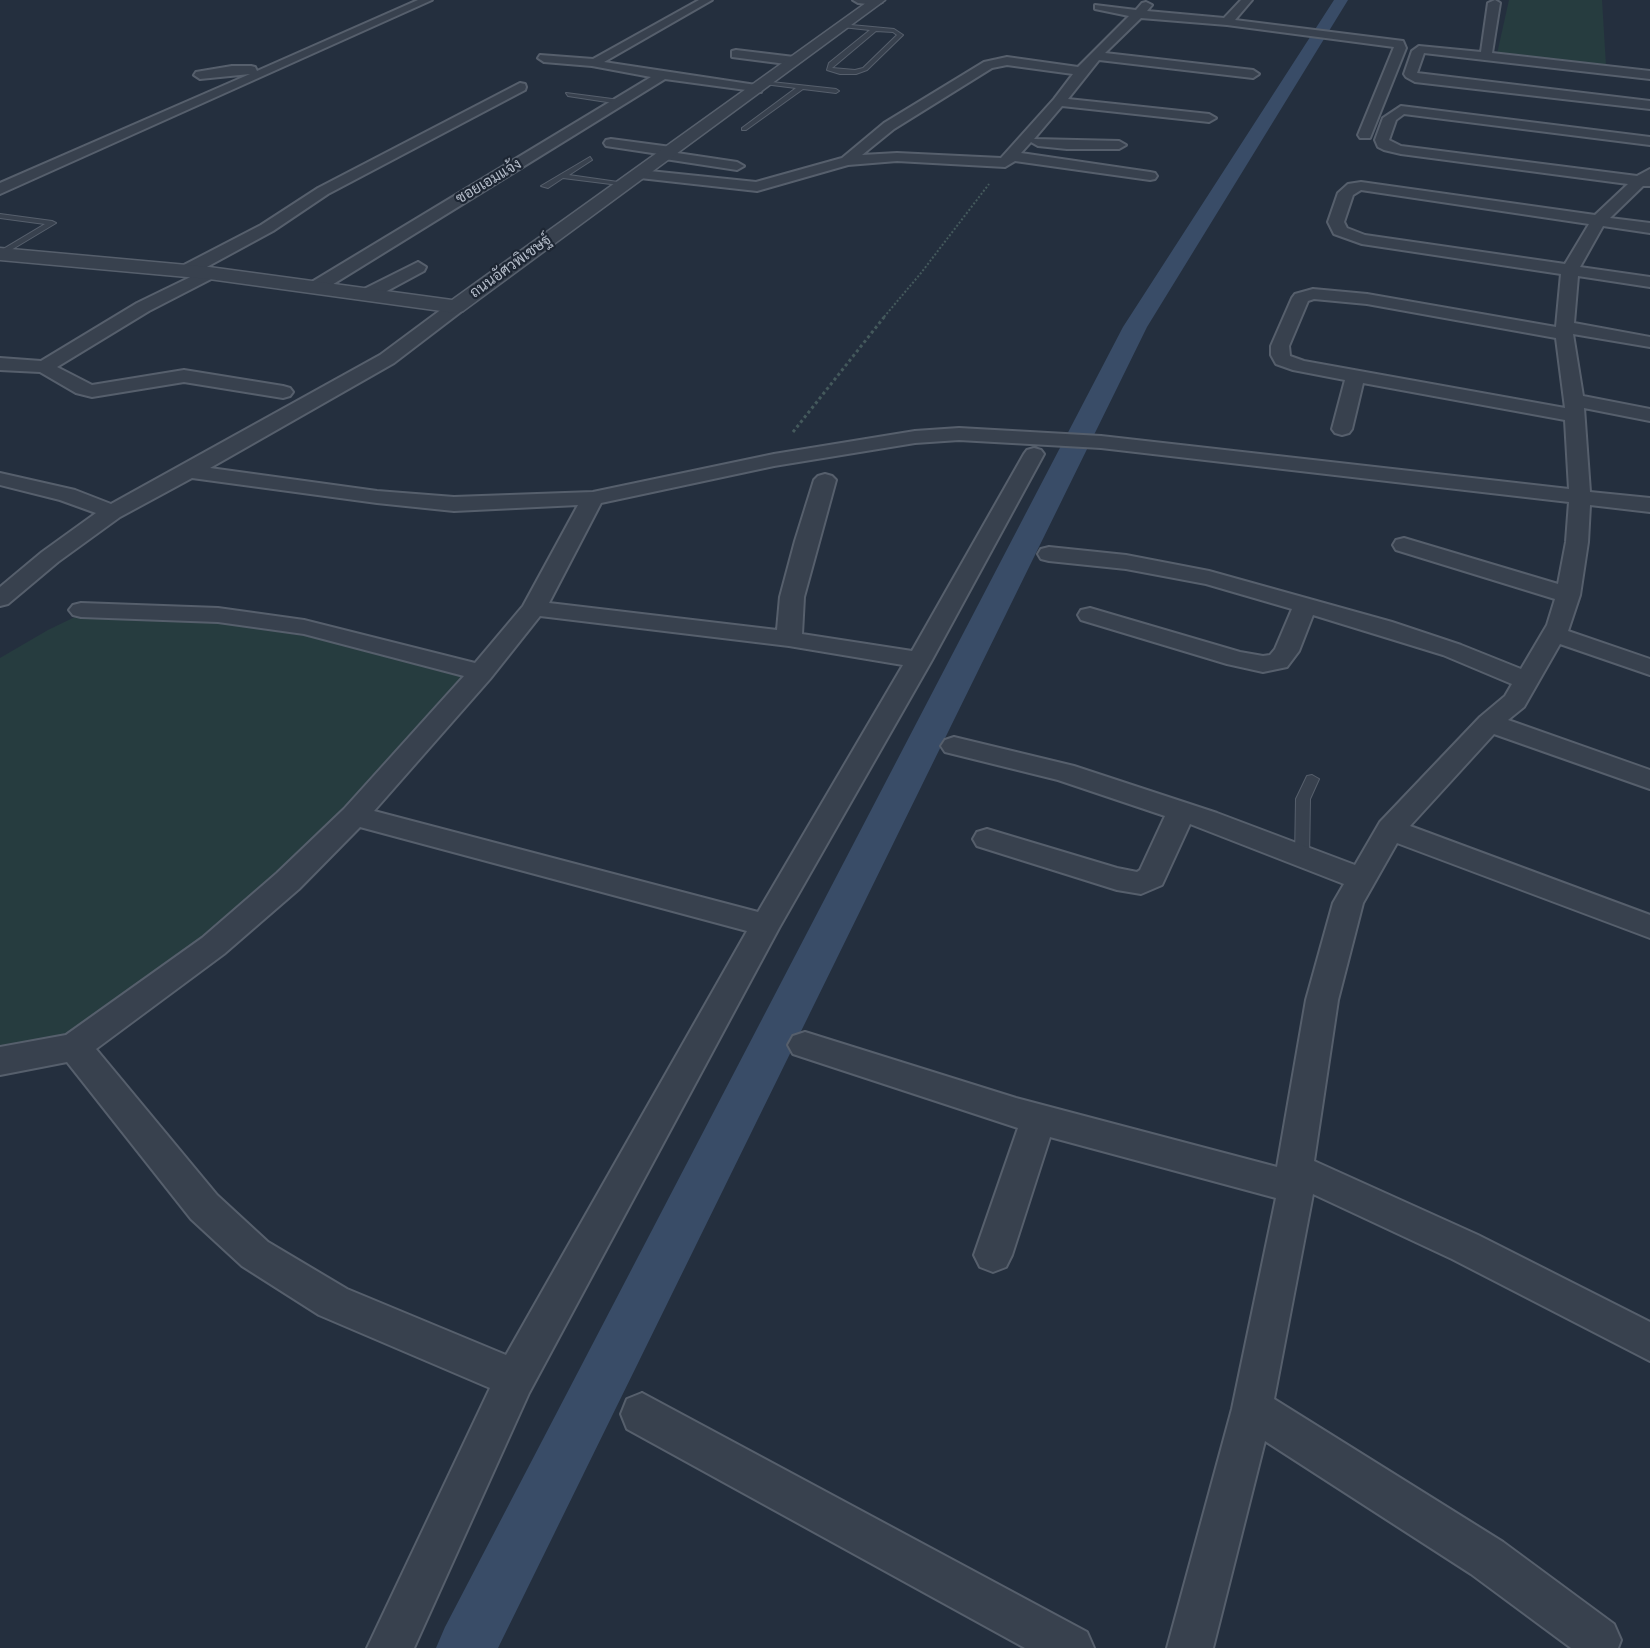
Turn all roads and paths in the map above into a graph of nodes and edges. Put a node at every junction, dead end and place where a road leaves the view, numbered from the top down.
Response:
1 (427, 0) edge
2 (858, 0) edge
3 (1152, 0) edge
4 (1247, 0) edge
5 (878, 1) edge
6 (703, 2) edge
7 (1494, 3) dead end
8 (1102, 4) edge
9 (721, 5) dead end
10 (1139, 14) junction
11 (1089, 18) dead end
12 (1227, 22) junction
13 (842, 25) junction
14 (875, 29) junction
15 (1112, 39) junction
16 (1132, 42) dead end
17 (736, 54) dead end
18 (240, 56) dead end
19 (1097, 56) junction
20 (1486, 56) junction
21 (544, 58) dead end
22 (795, 61) junction
23 (597, 63) junction
24 (274, 68) junction
25 (1081, 71) junction
26 (1253, 74) dead end
27 (200, 75) dead end
28 (1650, 75) edge
29 (661, 76) junction
30 (760, 86) junction
31 (520, 87) dead end
32 (801, 87) junction
33 (836, 91) dead end
34 (568, 94) dead end
35 (620, 102) junction
36 (1059, 102) junction
37 (1650, 105) edge
38 (1209, 118) dead end
39 (744, 129) dead end
40 (1363, 139) dead end
41 (1024, 140) junction
42 (1650, 141) edge
43 (611, 143) dead end
44 (1119, 145) dead end
45 (668, 153) junction
46 (590, 159) dead end
47 (1008, 160) junction
48 (847, 161) junction
49 (738, 166) dead end
50 (640, 174) junction
51 (563, 176) junction
52 (1150, 176) dead end
53 (1646, 179) edge
54 (688, 180) junction
55 (626, 185) junction
56 (545, 186) dead end
57 (0, 189) edge
58 (675, 192) dead end
59 (0, 216) edge
60 (1599, 220) junction
61 (1650, 228) edge
62 (0, 254) edge
63 (418, 267) dead end
64 (1570, 270) junction
65 (186, 271) junction
66 (209, 273) junction
67 (1650, 282) edge
68 (316, 287) junction
69 (368, 294) junction
70 (456, 307) junction
71 (1564, 331) junction
72 (1650, 342) edge
73 (0, 364) edge
74 (44, 367) junction
75 (1355, 376) junction
76 (283, 392) dead end
77 (1574, 408) junction
78 (1650, 415) edge
79 (1342, 429) dead end
80 (1034, 454) dead end
81 (774, 460) junction
82 (189, 471) junction
83 (0, 479) edge
84 (825, 480) dead end
85 (1580, 496) junction
86 (594, 498) junction
87 (1650, 505) edge
88 (112, 512) junction
89 (1404, 545) dead end
90 (1049, 554) dead end
91 (1568, 595) junction
92 (0, 599) edge
93 (1305, 605) junction
94 (534, 608) junction
95 (81, 610) dead end
96 (1090, 615) dead end
97 (1554, 634) junction
98 (789, 639) junction
99 (919, 660) junction
100 (1650, 667) edge
101 (481, 674) junction
102 (1526, 681) junction
103 (1490, 723) junction
104 (954, 747) dead end
105 (1312, 779) dead end
106 (1650, 780) edge
107 (1181, 812) junction
108 (354, 816) junction
109 (1390, 829) junction
110 (987, 839) dead end
111 (1302, 858) junction
112 (1362, 879) junction
113 (766, 925) junction
114 (1650, 927) edge
115 (805, 1045) dead end
116 (74, 1047) junction
117 (0, 1061) edge
118 (1038, 1119) junction
119 (1295, 1178) junction
120 (993, 1255) dead end
121 (1650, 1342) edge
122 (515, 1379) junction
123 (1252, 1409) junction
124 (642, 1414) dead end
125 (1598, 1640) dead end
126 (390, 1648) edge
127 (1071, 1648) edge
128 (1190, 1648) edge

1 - 24 street
2 - 5 street
3 - 10 street
4 - 12 street
5 - 13 street, ถนนอัศวพิเชษฐ์
6 - 9 street
6 - 23 street
7 - 20 street
8 - 10 street
8 - 11 street
10 - 12 street
10 - 15 street
12 - 40 street
13 - 14 lane
13 - 22 street, ถนนอัศวพิเชษฐ์
14 - 14 lane
15 - 16 street
15 - 19 street
17 - 22 street
18 - 24 street
19 - 25 street
19 - 26 street
20 - 28 street
20 - 37 street
21 - 23 street
22 - 30 street, ถนนอัศวพิเชษฐ์
23 - 29 street
24 - 27 street
24 - 57 street
25 - 36 street
25 - 48 street
29 - 30 street
29 - 35 street, ซอยเอมแจ้ง
30 - 32 lane
30 - 45 street, ถนนอัศวพิเชษฐ์
31 - 65 street
32 - 33 lane
32 - 39 lane
34 - 35 lane
35 - 68 street, ซอยเอมแจ้ง
36 - 38 street
36 - 41 street
41 - 44 street
41 - 47 street
42 - 53 street
43 - 45 street
45 - 49 street
45 - 50 street, ถนนอัศวพิเชษฐ์
46 - 51 lane
47 - 48 street
47 - 52 street
47 - 81 path
48 - 54 street
50 - 54 street
50 - 55 street, ถนนอัศวพิเชษฐ์
51 - 55 lane
51 - 56 lane
53 - 60 street
54 - 58 street
55 - 70 street, ถนนอัศวพิเชษฐ์
59 - 62 lane
60 - 61 street
60 - 64 street
60 - 64 street
62 - 65 street, ถนนอัศวพิเชษฐ์
63 - 69 street
64 - 67 street
64 - 71 street
65 - 66 street, ถนนอัศวพิเชษฐ์
66 - 68 street, ถนนอัศวพิเชษฐ์
66 - 74 street
68 - 69 street, ถนนอัศวพิเชษฐ์
69 - 70 street, ถนนอัศวพิเชษฐ์
70 - 82 street
71 - 72 street
71 - 75 street
71 - 77 street
73 - 74 street
74 - 76 street
75 - 77 street
75 - 79 street
77 - 78 street
77 - 85 street
80 - 99 street
81 - 85 street
81 - 86 street
82 - 86 street
82 - 88 street
83 - 88 street
84 - 98 street
85 - 87 street
85 - 91 street
86 - 94 street
88 - 92 street
89 - 91 street
90 - 93 street
91 - 97 street
93 - 96 street
93 - 102 street
94 - 98 street
94 - 101 street
95 - 101 street
97 - 100 street
97 - 102 street
98 - 99 street
99 - 113 street
101 - 108 street
102 - 103 street
103 - 106 street
103 - 109 street
104 - 107 street
105 - 111 lane
107 - 110 street
107 - 111 street
108 - 113 street
108 - 116 street
109 - 112 street
109 - 114 street
111 - 112 street
112 - 119 street
113 - 122 street
115 - 118 street
116 - 117 street
116 - 122 street
118 - 119 street
118 - 120 street
119 - 121 street
119 - 123 street
122 - 126 street
123 - 125 street
123 - 128 street
124 - 127 street

